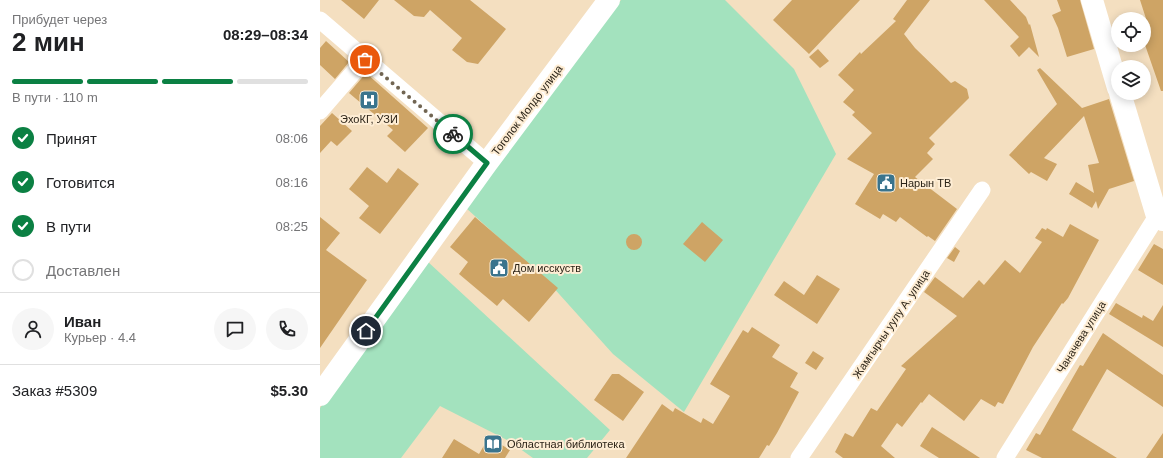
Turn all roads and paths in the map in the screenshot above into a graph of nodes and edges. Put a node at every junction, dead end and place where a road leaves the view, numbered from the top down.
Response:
1 (609, 0) edge
2 (1092, 0) edge
3 (320, 20) edge
4 (365, 60) junction
5 (1111, 64) edge
6 (1122, 100) edge
7 (320, 111) edge
8 (487, 163) junction
9 (982, 190) dead end
10 (1160, 218) edge
11 (320, 395) edge
12 (799, 458) edge
13 (1005, 458) edge

1 - 8 street, Тоголок Молдо улица
2 - 5 street
3 - 4 street
4 - 7 street
4 - 8 street
6 - 10 street
8 - 11 street, Тоголок Молдо улица
9 - 12 street, Жамгырчы уулу А. улица
10 - 13 street, Чаначева улица

